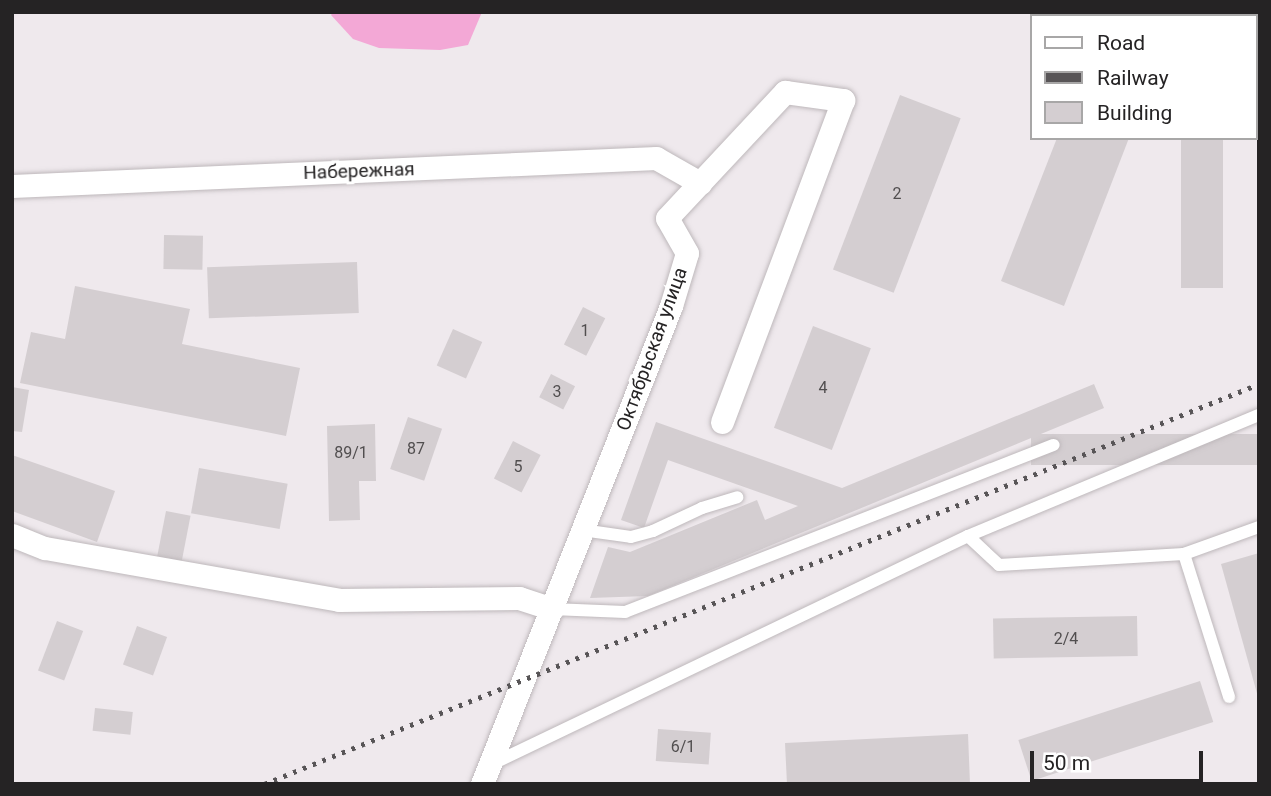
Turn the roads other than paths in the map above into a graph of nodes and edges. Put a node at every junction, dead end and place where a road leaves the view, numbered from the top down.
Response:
1 (700, 183) junction
2 (12, 186) edge
3 (1259, 415) edge
4 (722, 422) dead end
5 (1054, 444) dead end
6 (737, 497) dead end
7 (1259, 527) edge
8 (582, 530) junction
9 (12, 535) edge
10 (968, 536) junction
11 (1184, 554) junction
12 (552, 608) junction
13 (1229, 697) dead end
14 (486, 775) edge

1 - 2 street, Набережная
1 - 4 street, Октябрьская улица
1 - 8 street, Октябрьская улица
3 - 10 lane
5 - 12 lane
6 - 8 lane
7 - 11 lane
8 - 12 street, Октябрьская улица
9 - 12 street
10 - 11 lane
10 - 14 lane
11 - 13 lane
12 - 14 street, Октябрьская улица

